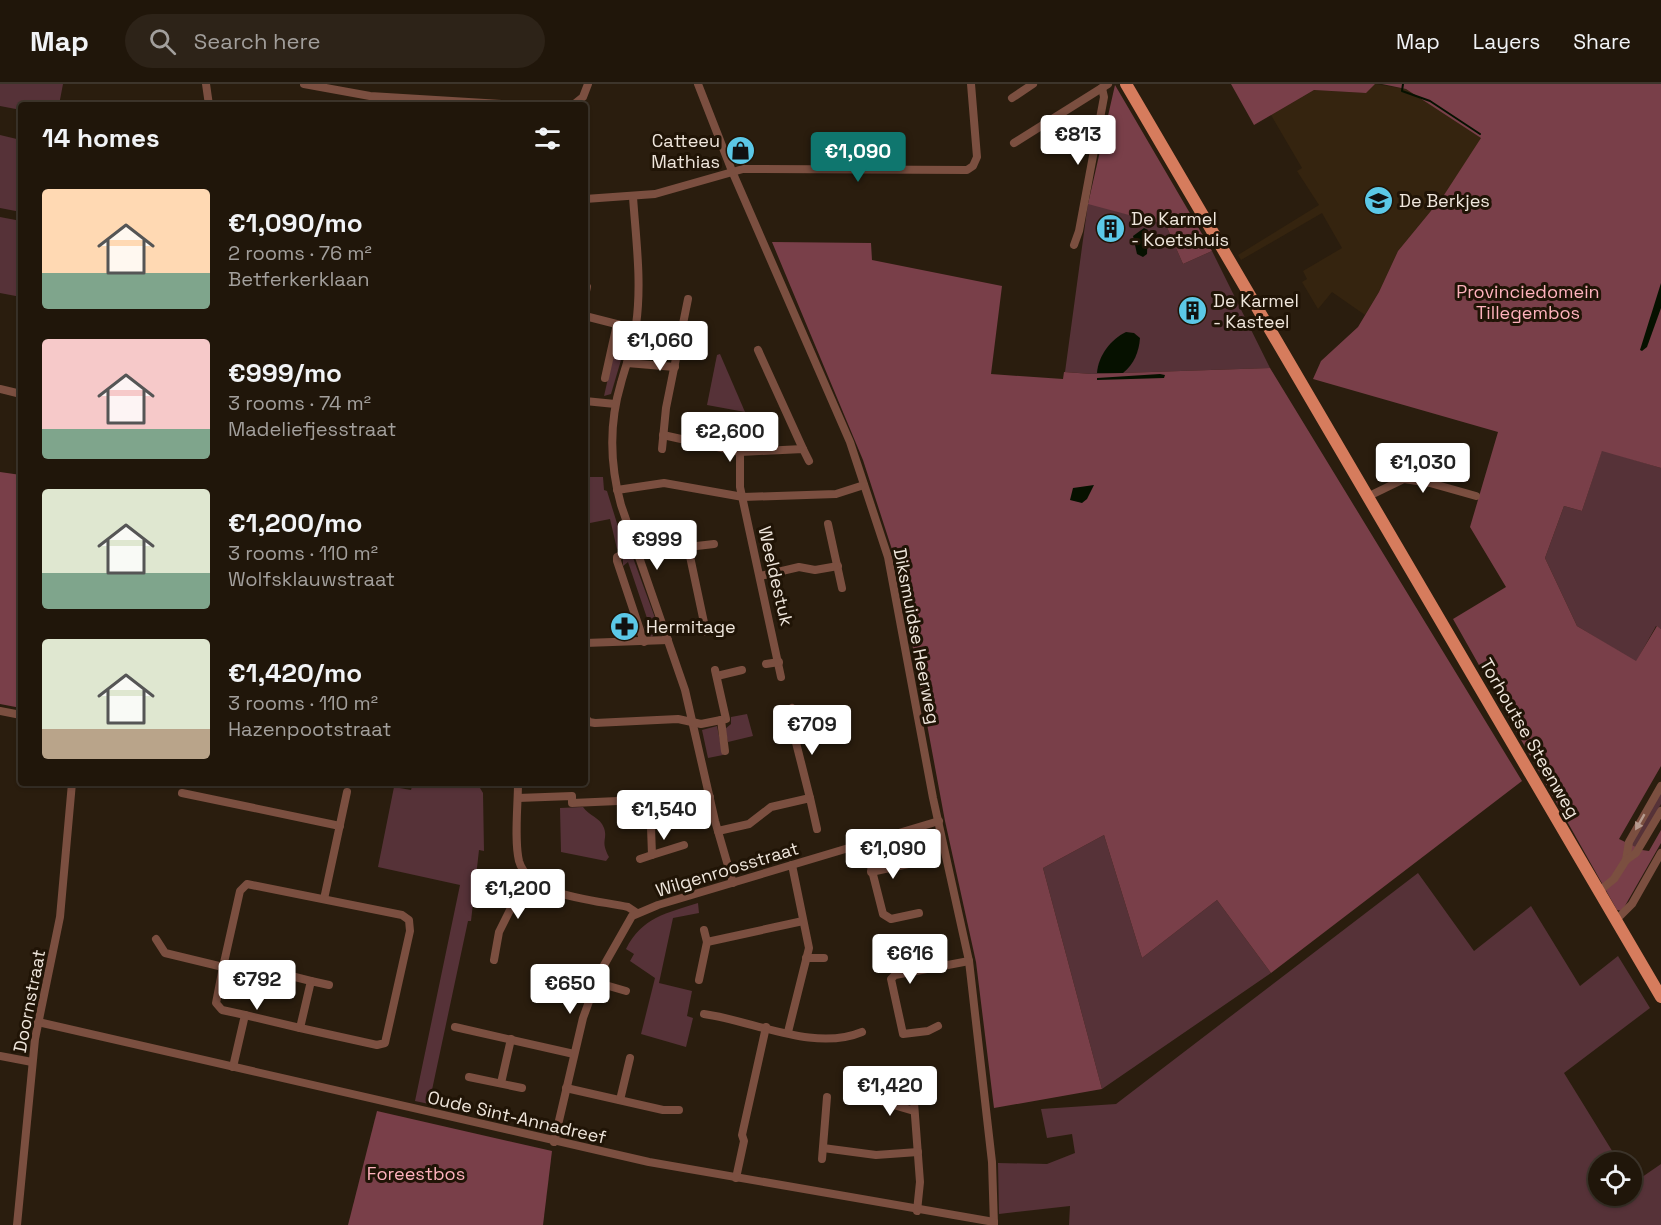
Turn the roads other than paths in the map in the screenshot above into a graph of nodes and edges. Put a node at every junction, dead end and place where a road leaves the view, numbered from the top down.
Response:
1 (206, 84) edge
2 (304, 84) edge
3 (588, 84) edge
4 (698, 84) edge
5 (971, 84) edge
6 (1032, 84) edge
7 (1126, 84) edge
8 (1105, 86) edge
9 (1012, 98) dead end
10 (209, 102) edge
11 (423, 102) edge
12 (577, 102) edge
13 (1014, 143) dead end
14 (732, 171) junction
15 (633, 197) junction
16 (588, 199) edge
17 (1074, 245) dead end
18 (688, 299) dead end
19 (588, 317) edge
20 (617, 324) junction
21 (636, 329) junction
22 (758, 350) dead end
23 (627, 363) junction
24 (675, 367) junction
25 (605, 378) dead end
26 (0, 389) edge
27 (18, 393) edge
28 (588, 401) edge
29 (615, 404) junction
30 (663, 435) junction
31 (662, 449) dead end
32 (803, 449) junction
33 (740, 452) junction
34 (809, 461) dead end
35 (864, 485) junction
36 (617, 490) junction
37 (1368, 496) junction
38 (1476, 496) dead end
39 (743, 498) junction
40 (828, 524) dead end
41 (714, 544) dead end
42 (688, 548) junction
43 (636, 550) junction
44 (838, 566) junction
45 (760, 576) junction
46 (842, 588) dead end
47 (713, 620) dead end
48 (704, 621) junction
49 (706, 632) dead end
50 (668, 640) junction
51 (644, 642) junction
52 (588, 644) edge
53 (779, 662) junction
54 (766, 664) dead end
55 (742, 670) dead end
56 (781, 677) dead end
57 (792, 708) dead end
58 (0, 711) edge
59 (18, 714) edge
60 (721, 720) junction
61 (588, 721) edge
62 (693, 721) junction
63 (725, 751) dead end
64 (72, 786) edge
65 (518, 786) edge
66 (1661, 786) edge
67 (346, 792) dead end
68 (182, 793) dead end
69 (710, 797) junction
70 (518, 798) junction
71 (810, 798) junction
72 (650, 799) junction
73 (1661, 811) edge
74 (939, 821) junction
75 (340, 826) junction
76 (817, 829) dead end
77 (718, 831) junction
78 (865, 843) junction
79 (684, 845) dead end
80 (1661, 853) edge
81 (652, 855) junction
82 (640, 859) dead end
83 (1626, 860) junction
84 (908, 864) dead end
85 (792, 865) junction
86 (872, 872) junction
87 (526, 876) junction
88 (733, 883) junction
89 (1599, 891) junction
90 (324, 899) junction
91 (637, 913) junction
92 (919, 913) dead end
93 (1616, 920) junction
94 (803, 921) junction
95 (704, 930) dead end
96 (156, 939) dead end
97 (707, 942) junction
98 (806, 958) junction
99 (824, 958) dead end
100 (494, 960) dead end
101 (969, 961) junction
102 (223, 967) junction
103 (552, 975) dead end
104 (291, 976) dead end
105 (699, 980) dead end
106 (311, 981) junction
107 (595, 982) junction
108 (329, 985) dead end
109 (626, 991) dead end
110 (1661, 997) edge
111 (704, 1014) dead end
112 (245, 1015) junction
113 (38, 1022) junction
114 (938, 1026) dead end
115 (455, 1027) dead end
116 (766, 1027) junction
117 (300, 1028) junction
118 (788, 1032) junction
119 (861, 1032) dead end
120 (511, 1039) junction
121 (574, 1054) junction
122 (0, 1056) edge
123 (630, 1058) dead end
124 (32, 1062) junction
125 (232, 1067) junction
126 (469, 1077) dead end
127 (501, 1083) junction
128 (522, 1088) dead end
129 (566, 1088) junction
130 (913, 1089) dead end
131 (827, 1097) dead end
132 (873, 1099) dead end
133 (620, 1100) junction
134 (679, 1110) dead end
135 (914, 1111) junction
136 (554, 1142) junction
137 (823, 1148) junction
138 (918, 1152) junction
139 (822, 1159) dead end
140 (736, 1178) junction
141 (917, 1211) junction
142 (994, 1224) edge
143 (17, 1225) edge

1 - 10 street
2 - 11 street
3 - 12 street
4 - 14 street, Diksmuidse Heerweg
5 - 14 street
6 - 9 street
7 - 37 main road, Torhoutse Steenweg
8 - 13 street
8 - 17 street
14 - 15 street
14 - 35 street, Diksmuidse Heerweg
15 - 16 street
15 - 21 street
18 - 24 street
19 - 20 street
20 - 21 street
20 - 25 street
21 - 23 street
22 - 32 street
23 - 24 street
23 - 29 street
24 - 30 street
26 - 27 street
28 - 29 street
29 - 36 street
30 - 31 street
30 - 33 street
32 - 33 street
32 - 34 street
33 - 39 street, Weeldestuk
35 - 39 street
35 - 74 street, Diksmuidse Heerweg
36 - 39 street
36 - 43 street
37 - 38 street
37 - 89 main road, Torhoutse Steenweg
39 - 45 street, Weeldestuk
40 - 44 street
41 - 42 street
42 - 43 street
42 - 48 street
43 - 50 street
43 - 51 street
44 - 45 street
44 - 46 street
45 - 53 street, Weeldestuk
47 - 48 street
48 - 49 street
50 - 51 street
50 - 62 street
51 - 52 street
53 - 54 street
53 - 56 street, Weeldestuk
55 - 60 street
57 - 71 street
58 - 59 street
60 - 62 street
60 - 63 street
61 - 62 street
62 - 69 street
64 - 113 street, Doornstraat
65 - 70 street
66 -> 83 street
67 - 75 street
68 - 75 street
69 - 72 street
69 - 77 street
70 - 72 street
70 - 87 street
71 - 76 street
71 - 77 street
72 - 81 street
73 - 83 street
74 - 78 street, Wilgenroosstraat
74 - 101 street, Diksmuidse Heerweg
75 - 90 street
77 - 88 street
78 - 85 street, Wilgenroosstraat
78 - 86 street
79 - 81 street
80 - 93 street
81 - 82 street
83 - 89 street
84 - 86 street
85 - 88 street, Wilgenroosstraat
85 - 94 street
86 - 92 street
87 - 91 street
87 - 100 street
88 - 91 street, Wilgenroosstraat
89 - 93 main road, Torhoutse Steenweg
90 - 102 street
90 - 117 street
91 - 107 street, Wilgenroosstraat
93 - 110 main road, Torhoutse Steenweg
94 - 97 street
94 - 98 street
95 - 97 street
96 - 102 street
97 - 105 street
98 - 99 street
98 - 118 street
101 - 114 street
101 - 142 street, Diksmuidse Heerweg
102 - 112 street
103 - 107 street
104 - 106 street
106 - 108 street
106 - 117 street
107 - 109 street
107 - 121 street, Wilgenroosstraat
111 - 116 street
112 - 117 street
112 - 125 street
113 - 124 street, Doornstraat
113 - 125 street, Oude Sint-Annadreef
115 - 120 street
116 - 118 street
116 - 140 street
118 - 119 street
120 - 121 street
120 - 127 street
121 - 129 street, Wilgenroosstraat
122 - 124 street
123 - 133 street
124 - 143 street, Doornstraat
125 - 136 street, Oude Sint-Annadreef
126 - 127 street
127 - 128 street
129 - 133 street
129 - 136 street, Wilgenroosstraat
130 - 135 street
131 - 137 street
132 - 135 street
133 - 134 street
135 - 138 street
136 - 140 street, Oude Sint-Annadreef
137 - 138 street
137 - 139 street
138 - 141 street
140 - 141 street, Oude Sint-Annadreef
141 - 142 street, Oude Sint-Annadreef

